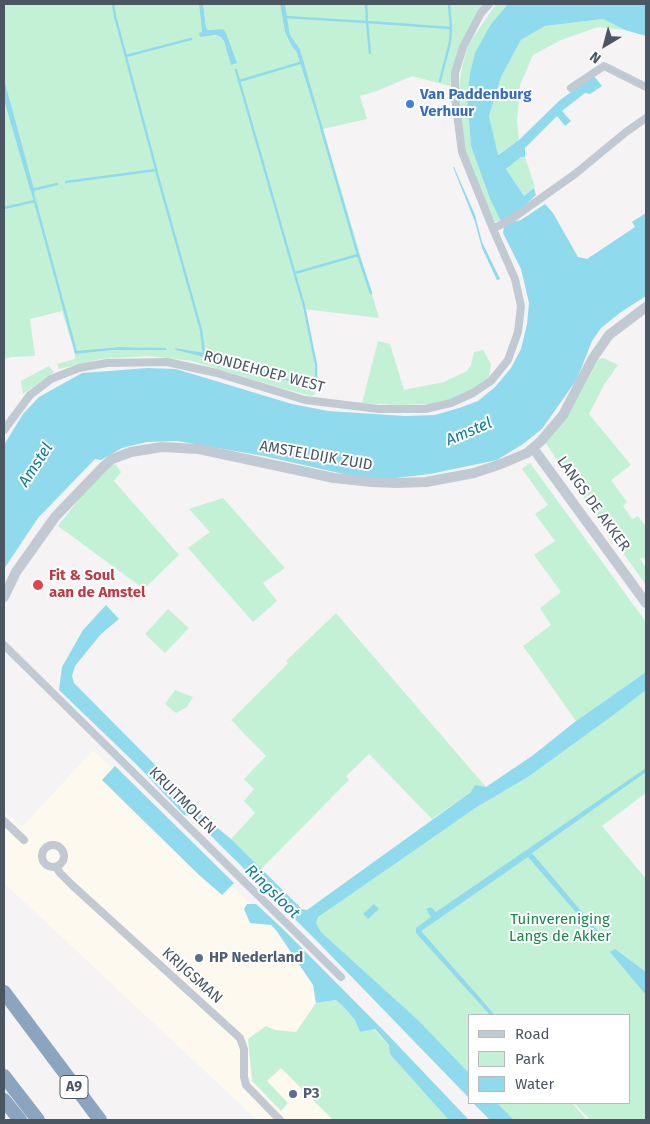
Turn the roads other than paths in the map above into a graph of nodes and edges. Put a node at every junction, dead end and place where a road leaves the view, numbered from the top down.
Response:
1 (489, 4) edge
2 (646, 86) edge
3 (571, 88) dead end
4 (646, 118) edge
5 (492, 229) junction
6 (646, 307) edge
7 (4, 430) edge
8 (533, 448) junction
9 (4, 597) edge
10 (646, 603) edge
11 (4, 645) edge
12 (4, 821) edge
13 (24, 840) dead end
14 (56, 866) dead end
15 (341, 977) dead end
16 (4, 992) edge
17 (4, 1076) edge
18 (4, 1100) edge
19 (20, 1120) edge
20 (38, 1120) edge
21 (100, 1120) edge
22 (280, 1120) edge

1 - 5 street, RONDEHOEP WEST
2 - 3 street
4 - 5 street
5 - 7 street, RONDEHOEP WEST
6 - 8 street, AMSTELDIJK ZUID
8 - 9 street, AMSTELDIJK ZUID
8 - 10 street, LANGS DE AKKER
11 - 15 street, KRUITMOLEN
12 - 13 street
14 - 22 street, KRIJGSMAN
16 - 21 highway, A9
17 - 20 highway
18 - 19 highway

